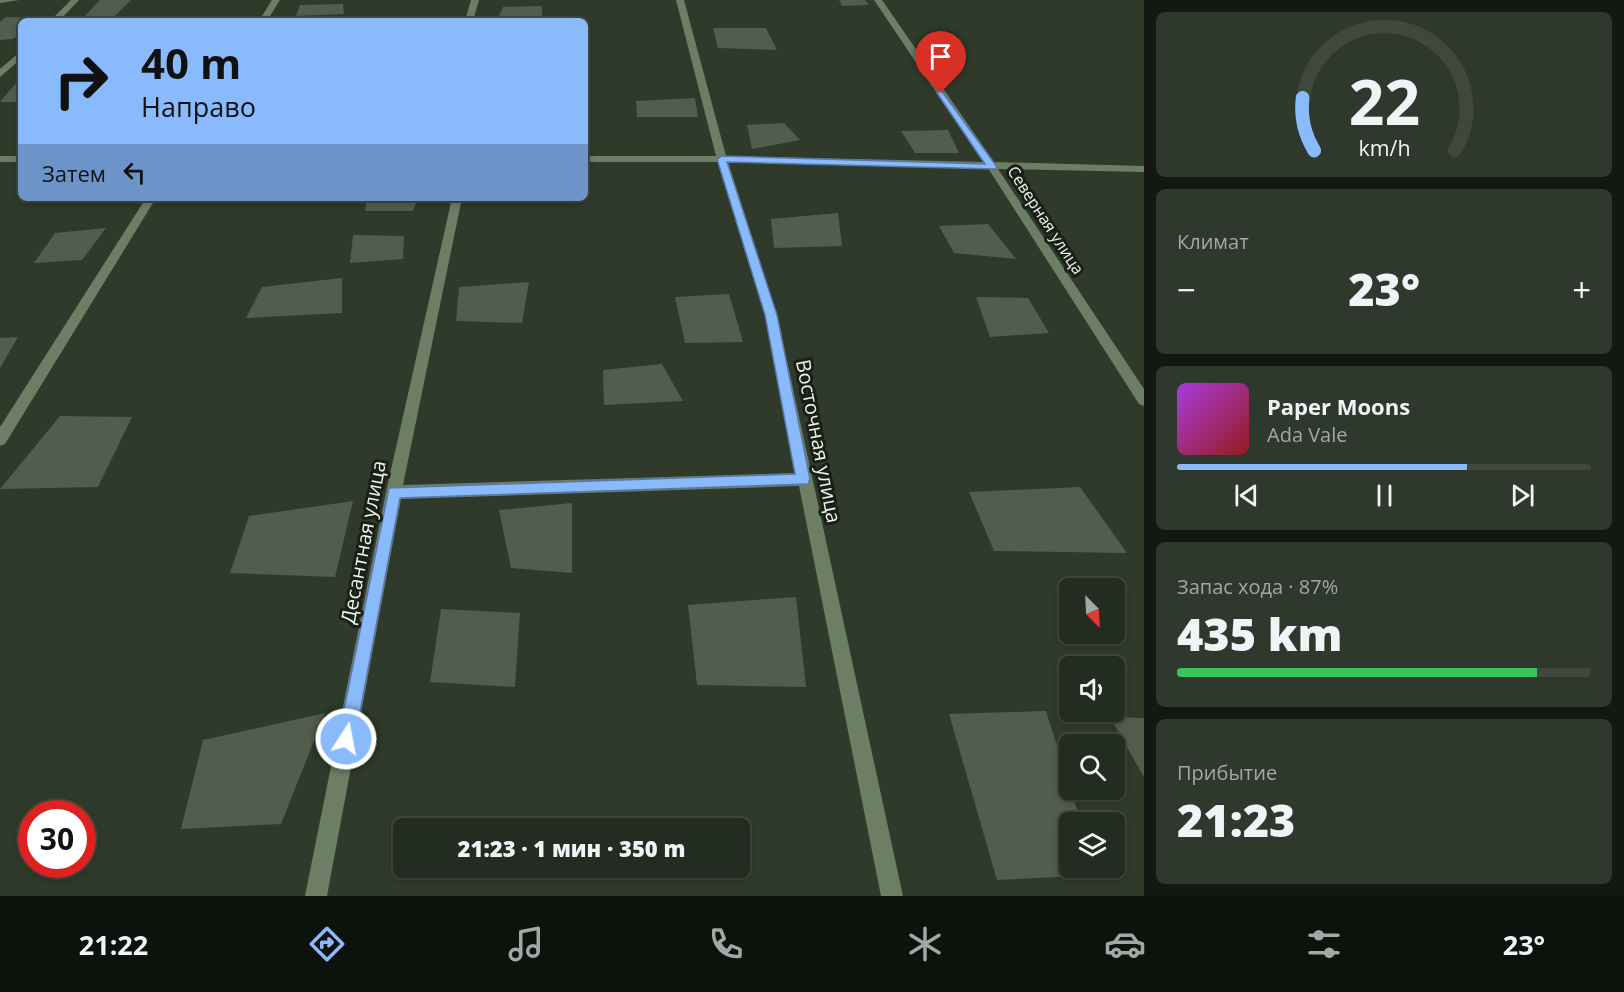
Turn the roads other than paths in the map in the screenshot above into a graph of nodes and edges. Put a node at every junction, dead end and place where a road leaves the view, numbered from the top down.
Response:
1 (15, 0) edge
2 (75, 0) edge
3 (276, 0) edge
4 (475, 0) edge
5 (680, 0) edge
6 (878, 0) edge
7 (0, 1) edge
8 (57, 18) edge
9 (265, 18) edge
10 (470, 18) edge
11 (18, 57) edge
12 (0, 74) edge
13 (0, 159) edge
14 (18, 159) edge
15 (588, 159) edge
16 (722, 159) junction
17 (992, 167) junction
18 (1144, 169) edge
19 (149, 201) edge
20 (456, 201) edge
21 (1144, 400) edge
22 (0, 440) edge
23 (803, 479) junction
24 (394, 492) junction
25 (316, 896) edge
26 (892, 896) edge

1 - 7 street
2 - 8 street
3 - 9 street
4 - 10 street
5 - 16 street, Восточная улица
6 - 17 street, Северная улица
11 - 12 street
13 - 14 street
15 - 16 street
16 - 17 street
16 - 23 street, Восточная улица
17 - 18 street
17 - 21 street, Северная улица
19 - 22 street
20 - 24 street, Десантная улица
23 - 24 street
23 - 26 street, Восточная улица
24 - 25 street, Десантная улица

